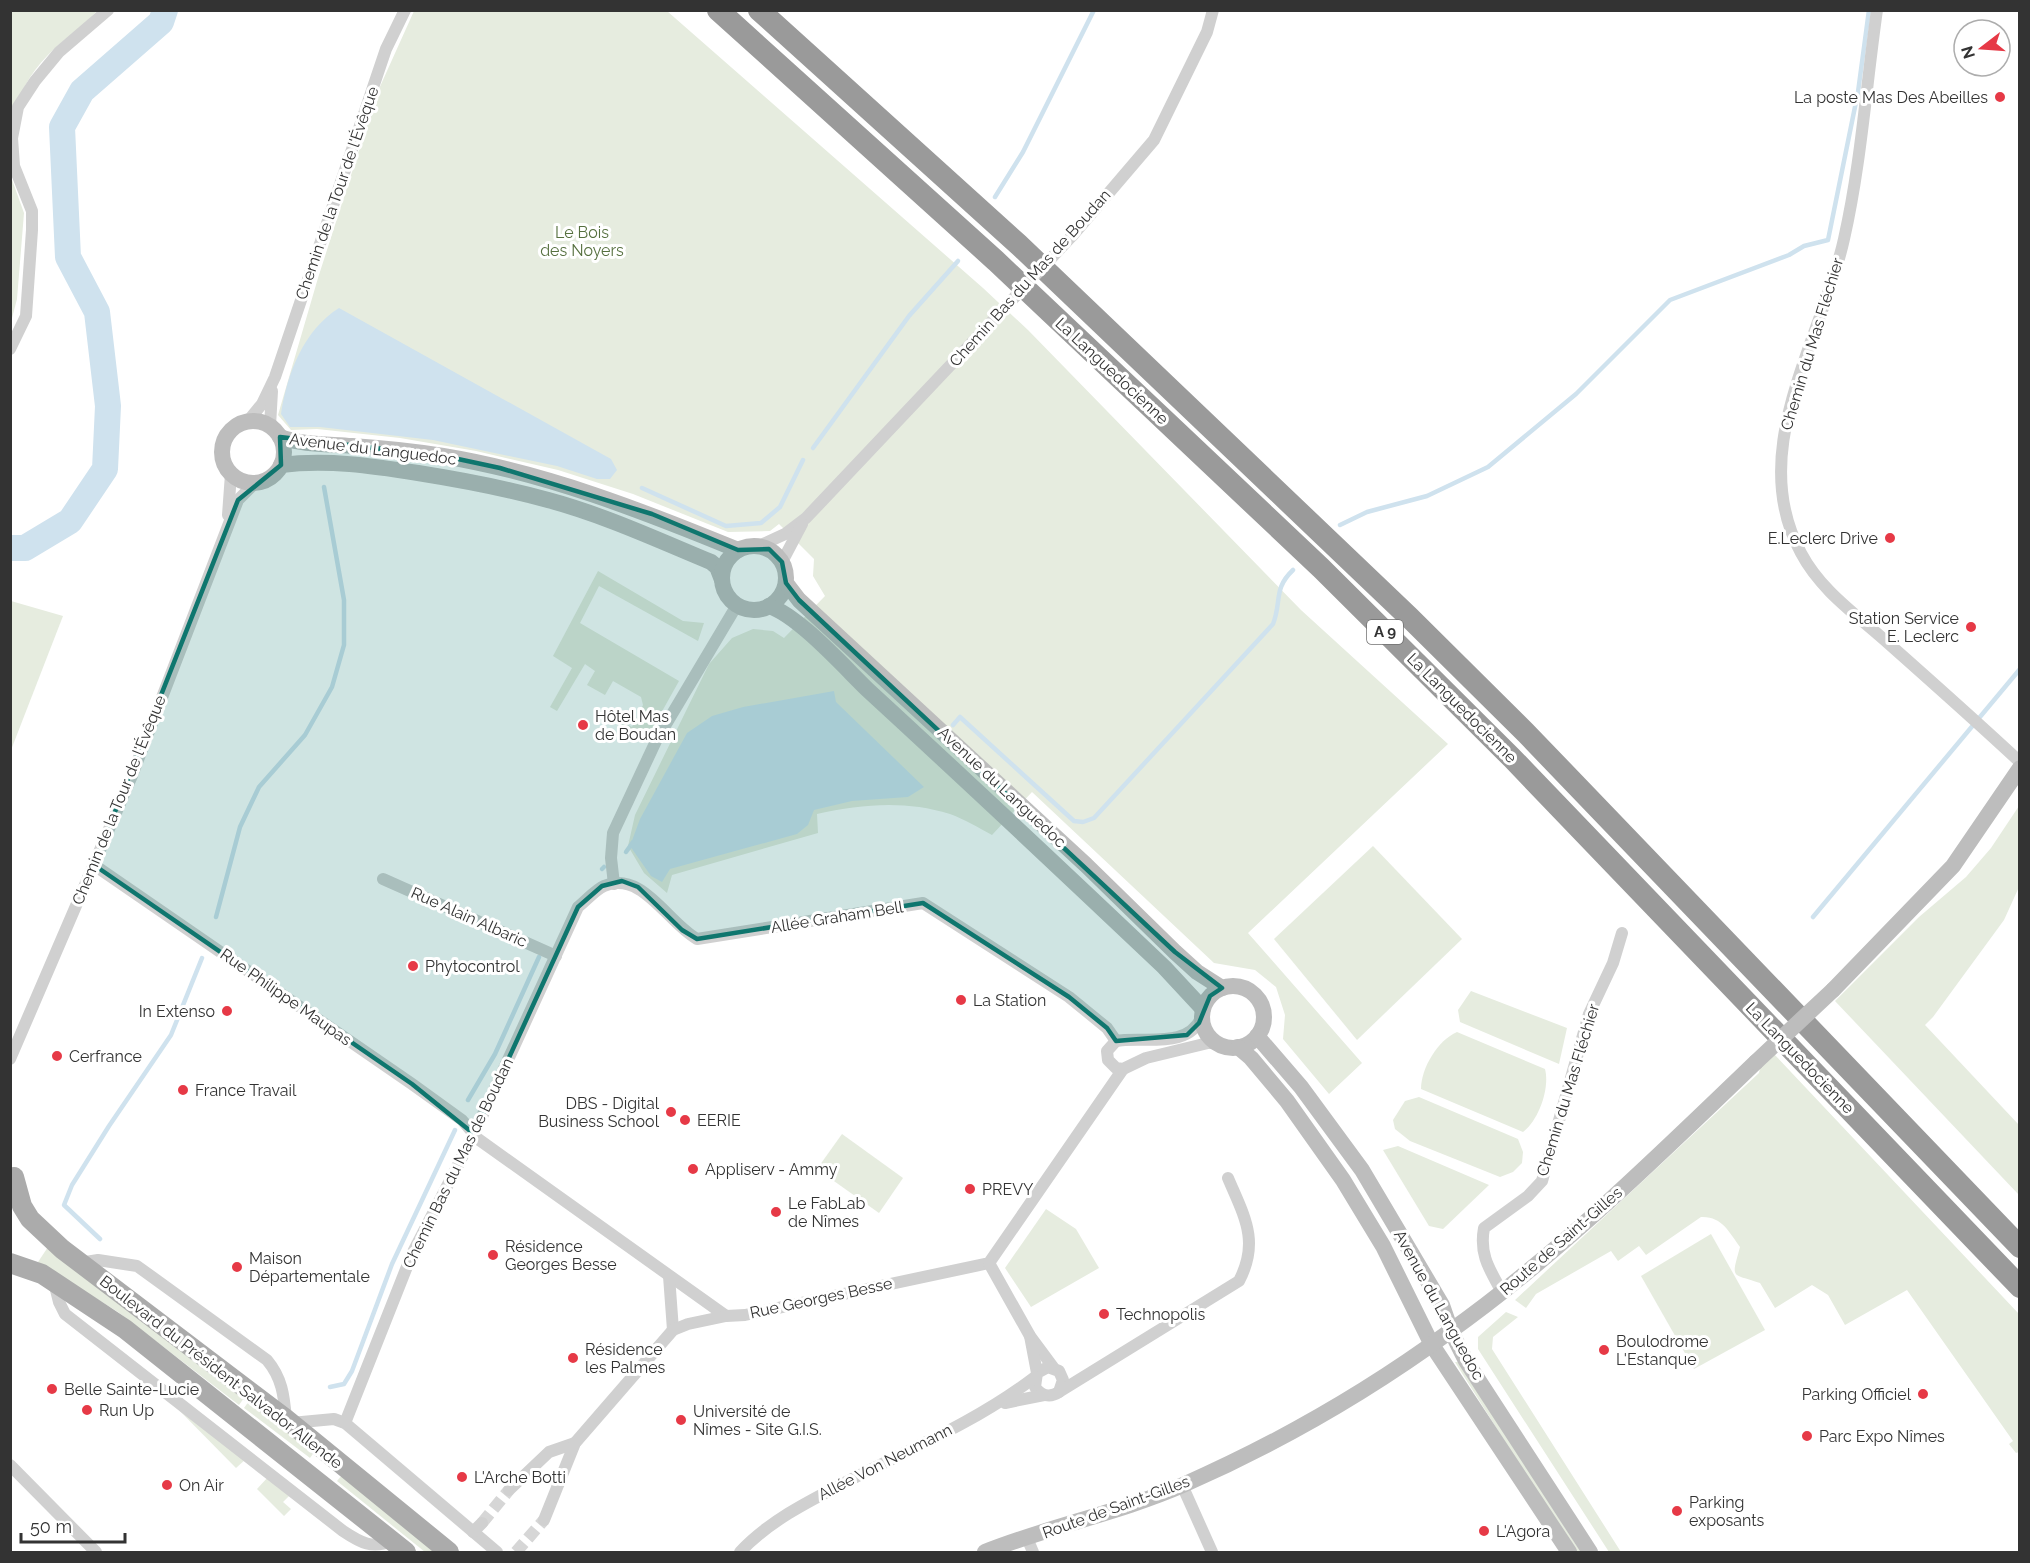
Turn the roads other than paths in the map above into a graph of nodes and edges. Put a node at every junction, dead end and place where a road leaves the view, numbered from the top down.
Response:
1 (108, 10) edge
2 (405, 10) edge
3 (718, 10) edge
4 (759, 10) edge
5 (1213, 10) edge
6 (1877, 10) edge
7 (10, 349) edge
8 (275, 377) junction
9 (248, 421) junction
10 (275, 431) junction
11 (281, 465) junction
12 (231, 474) junction
13 (255, 483) junction
14 (806, 518) junction
15 (222, 540) junction
16 (759, 546) junction
17 (738, 550) junction
18 (782, 562) junction
19 (722, 580) junction
20 (786, 583) junction
21 (737, 605) junction
22 (769, 606) junction
23 (2019, 762) edge
24 (2019, 768) edge
25 (94, 866) junction
26 (383, 879) dead end
27 (614, 884) junction
28 (1622, 933) dead end
29 (555, 956) junction
30 (1222, 988) junction
31 (1202, 1013) junction
32 (1257, 1036) junction
33 (1120, 1041) junction
34 (1217, 1043) junction
35 (1238, 1047) junction
36 (10, 1059) edge
37 (1127, 1067) junction
38 (474, 1134) junction
39 (12, 1172) edge
40 (1228, 1178) dead end
41 (10, 1220) edge
42 (2019, 1247) edge
43 (10, 1263) edge
44 (80, 1263) junction
45 (988, 1263) junction
46 (669, 1276) junction
47 (2019, 1287) edge
48 (1502, 1292) junction
49 (726, 1316) junction
50 (673, 1330) junction
51 (1451, 1331) junction
52 (1030, 1336) junction
53 (1432, 1345) junction
54 (1056, 1369) junction
55 (1090, 1373) junction
56 (1036, 1375) junction
57 (1059, 1392) junction
58 (1044, 1395) junction
59 (1000, 1404) junction
60 (288, 1421) junction
61 (345, 1423) junction
62 (575, 1443) junction
63 (10, 1465) edge
64 (1182, 1485) junction
65 (508, 1490) tunnel mouth
66 (543, 1520) tunnel mouth
67 (1030, 1545) edge
68 (399, 1547) edge
69 (96, 1552) edge
70 (449, 1552) edge
71 (497, 1552) edge
72 (740, 1552) edge
73 (986, 1552) edge
74 (1212, 1552) edge
75 (1569, 1552) edge
76 (1590, 1552) edge

1 - 7 street
2 - 8 street, Chemin de la Tour de l'Évêque
3 - 47 highway, La Languedocienne / A 9
4 - 42 highway, La Languedocienne / A 9
5 - 14 street, Chemin Bas du Mas de Boudan, bridge
6 - 23 street, Chemin du Mas Fléchier
8 - 9 street, Chemin de la Tour de l'Évêque
8 - 10 street, Chemin de la Tour de l'Évêque
9 - 10 street
9 - 12 street
10 - 11 street
10 - 17 street, Avenue du Languedoc
11 - 13 street
11 - 19 street, Avenue du Languedoc
12 - 13 street
12 - 15 street, Chemin de la Tour de l'Évêque
13 - 15 street, Chemin de la Tour de l'Évêque
14 - 16 street, Chemin Bas du Mas de Boudan
14 - 18 street, Chemin Bas du Mas de Boudan
15 - 25 street, Chemin de la Tour de l'Évêque
16 - 17 street
16 - 18 street
17 - 19 street
18 - 20 street
19 - 21 street
20 - 22 street
20 - 30 street, Avenue du Languedoc
21 - 22 street
21 - 27 street
22 - 31 street, Avenue du Languedoc
24 - 48 street, Route de Saint-Gilles, bridge
25 - 36 street, Chemin de la Tour de l'Évêque
25 - 38 street, Rue Philippe Maupas
26 - 29 street, Rue Alain Albaric
27 - 29 street, Chemin Bas du Mas de Boudan
27 - 33 street, Allée Graham Bell
28 - 48 street, Chemin du Mas Fléchier
29 - 38 street, Chemin Bas du Mas de Boudan
30 - 31 street
30 - 32 street
31 - 33 street
31 - 34 street
32 - 35 street
32 - 51 street, Avenue du Languedoc
33 - 37 street
33 - 37 street
34 - 35 street
34 - 37 street
35 - 53 street, Avenue du Languedoc
37 - 45 street
38 - 46 street, Rue Georges Besse
38 - 61 street, Chemin Bas du Mas de Boudan
39 - 41 main road
39 - 44 main road, Boulevard du Président Salvador Allende
40 - 55 street
43 - 68 main road, Boulevard du Président Salvador Allende
44 - 60 main road, Boulevard du Président Salvador Allende
44 - 60 street
45 - 49 street, Rue Georges Besse
45 - 52 street
46 - 49 street, Rue Georges Besse
46 - 50 street
48 - 51 street, Route de Saint-Gilles
49 - 50 street
50 - 62 street
51 - 53 street, Route de Saint-Gilles
51 - 76 street, Avenue du Languedoc
52 - 54 street
52 - 56 street
53 - 64 street, Route de Saint-Gilles
53 - 75 street, Avenue du Languedoc
54 - 55 street
54 - 56 street
54 - 57 street
55 - 57 street
56 - 58 street
56 - 59 street, Allée Von Neumann
57 - 58 street
58 - 59 street
59 - 72 street, Allée Von Neumann
60 - 61 street
60 - 70 main road, Boulevard du Président Salvador Allende
61 - 71 street
62 - 65 street
62 - 66 street
63 - 69 street
64 - 67 street, Route de Saint-Gilles
64 - 74 street
67 - 73 street, Route de Saint-Gilles

